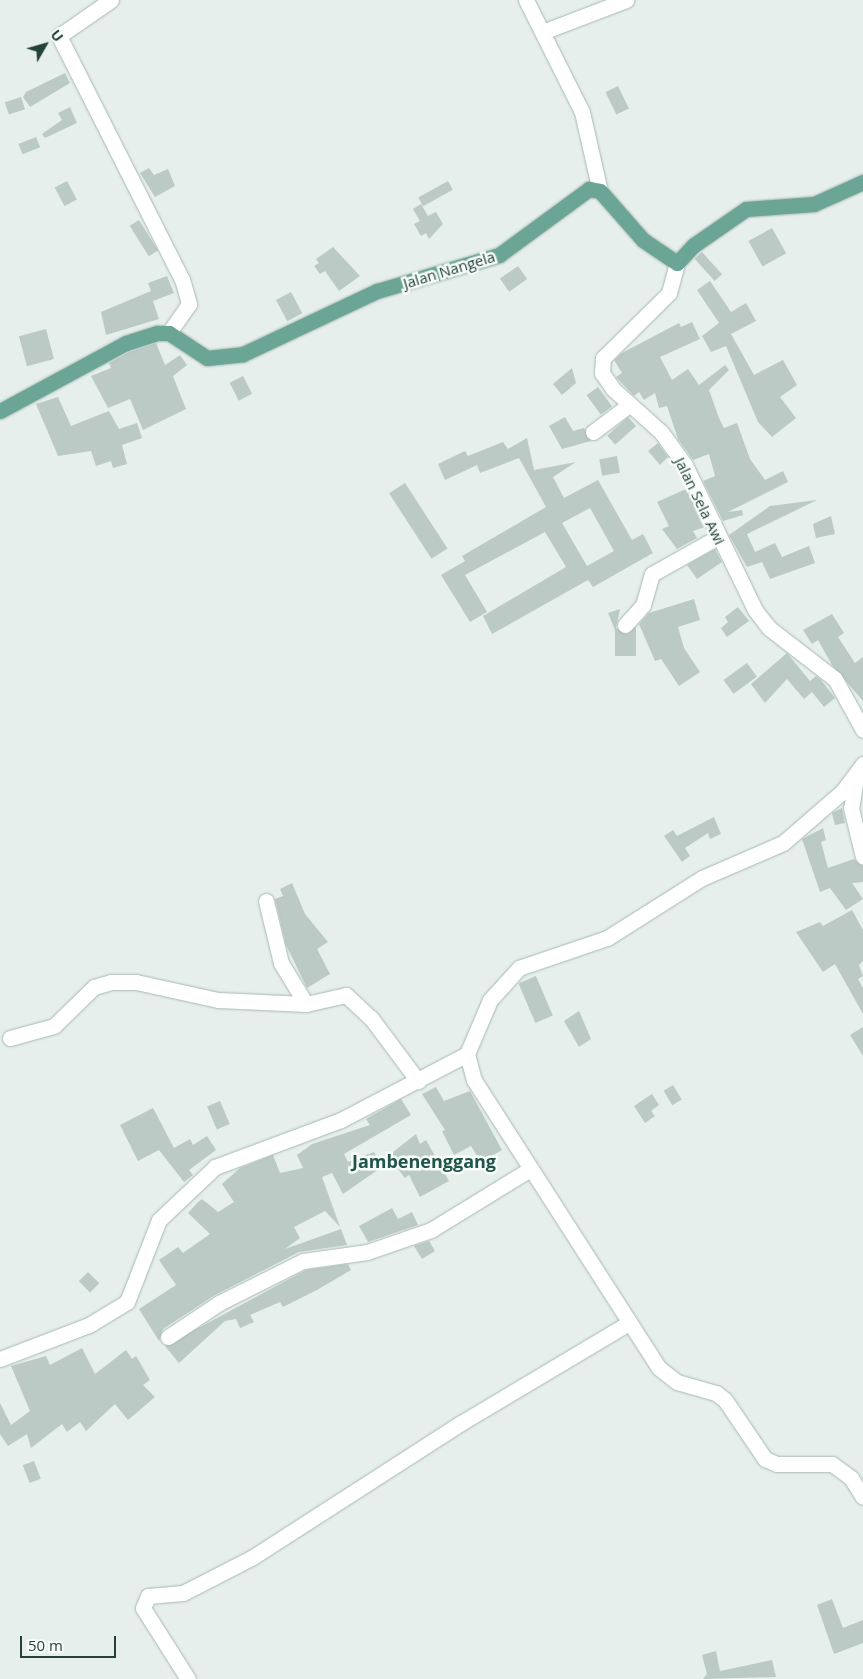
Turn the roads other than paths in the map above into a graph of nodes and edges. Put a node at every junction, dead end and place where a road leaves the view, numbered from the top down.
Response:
1 (111, 0) edge
2 (526, 0) edge
3 (626, 0) edge
4 (544, 31) junction
5 (863, 182) edge
6 (600, 191) junction
7 (677, 263) junction
8 (169, 333) junction
9 (629, 405) junction
10 (0, 411) edge
11 (593, 432) dead end
12 (718, 537) junction
13 (626, 625) dead end
14 (863, 730) edge
15 (863, 764) edge
16 (856, 778) junction
17 (863, 857) edge
18 (266, 902) dead end
19 (306, 1004) junction
20 (10, 1038) dead end
21 (467, 1054) junction
22 (418, 1081) junction
23 (530, 1169) junction
24 (629, 1323) junction
25 (168, 1338) dead end
26 (0, 1359) edge
27 (863, 1497) edge
28 (188, 1679) edge

1 - 8 street
2 - 4 street
3 - 4 street
4 - 6 street
5 - 7 main road
6 - 7 main road
6 - 8 main road, Jalan Nangela
7 - 9 street, Jalan Sela Awi
8 - 10 main road
9 - 11 street
9 - 12 street, Jalan Sela Awi
12 - 13 street
12 - 14 street, Jalan Sela Awi
15 - 16 street
16 - 17 street
16 - 21 street
18 - 19 street
19 - 20 street
19 - 22 street
21 - 22 street
21 - 23 street
22 - 26 street
23 - 24 street
23 - 25 street
24 - 27 street
24 - 28 street

